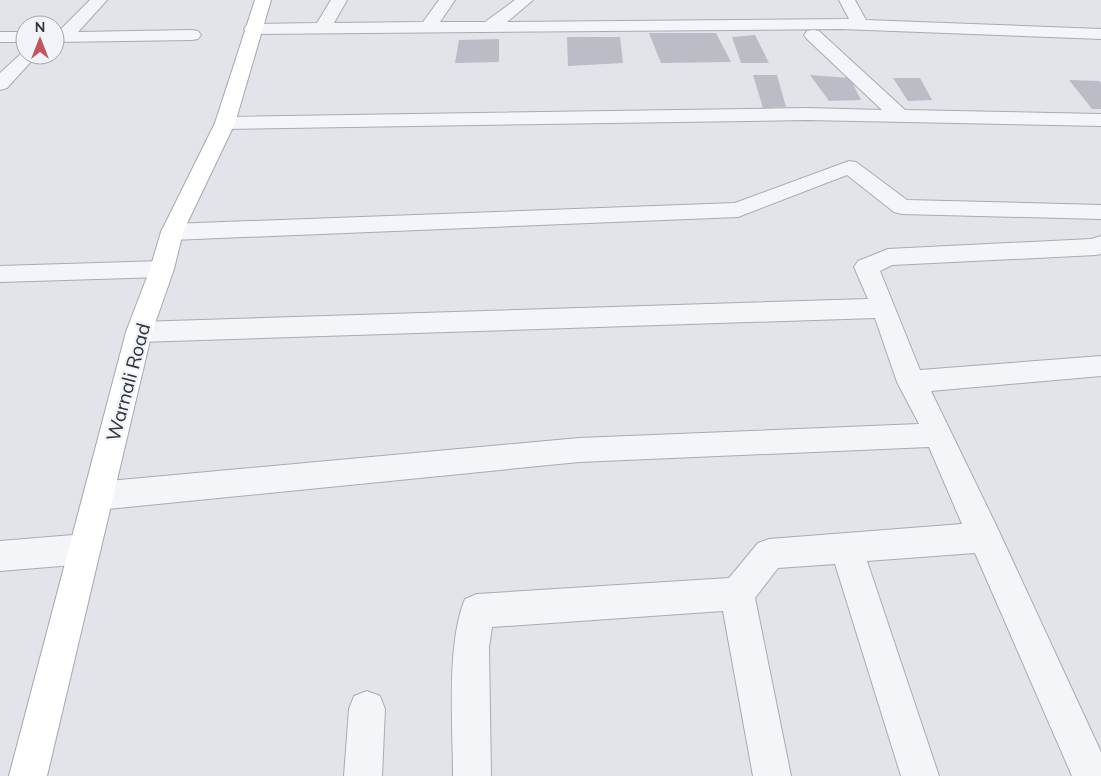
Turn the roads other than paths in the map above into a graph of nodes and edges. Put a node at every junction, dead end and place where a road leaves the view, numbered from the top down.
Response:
1 (99, 0) edge
2 (263, 0) edge
3 (339, 0) edge
4 (447, 0) edge
5 (525, 0) edge
6 (847, 0) edge
7 (860, 25) junction
8 (428, 28) junction
9 (489, 28) junction
10 (253, 29) junction
11 (322, 29) junction
12 (65, 31) edge
13 (1101, 34) edge
14 (192, 35) dead end
15 (813, 35) dead end
16 (0, 37) edge
17 (15, 37) edge
18 (65, 37) edge
19 (18, 65) edge
20 (0, 84) edge
21 (900, 116) junction
22 (1101, 120) edge
23 (225, 123) junction
24 (1101, 212) edge
25 (172, 232) junction
26 (1101, 244) edge
27 (162, 268) junction
28 (0, 274) edge
29 (884, 308) junction
30 (139, 332) junction
31 (1101, 366) edge
32 (911, 382) junction
33 (938, 435) junction
34 (98, 496) junction
35 (986, 537) junction
36 (85, 549) junction
37 (847, 549) junction
38 (0, 556) edge
39 (737, 594) junction
40 (367, 709) dead end
41 (28, 776) edge
42 (363, 776) edge
43 (472, 776) edge
44 (772, 776) edge
45 (920, 776) edge
46 (1092, 776) edge

1 - 12 street
2 - 10 main road, Warnali Road
3 - 11 street
4 - 8 street
5 - 9 street
6 - 7 street
7 - 9 street
7 - 13 street
8 - 9 street
8 - 11 street
10 - 11 street
10 - 23 main road, Warnali Road
14 - 18 street
15 - 21 street
16 - 17 street
19 - 20 street
21 - 22 street
21 - 23 street
23 - 25 main road, Warnali Road
24 - 25 street
25 - 27 main road, Warnali Road
26 - 29 street
27 - 28 street
27 - 30 main road, Warnali Road
29 - 30 street
29 - 32 street
30 - 34 main road, Warnali Road
31 - 32 street
32 - 33 street
33 - 34 street
33 - 35 street
34 - 36 main road, Warnali Road
35 - 37 street
35 - 46 street
36 - 38 street
36 - 41 main road, Warnali Road
37 - 39 street
37 - 45 street
39 - 43 street
39 - 44 street
40 - 42 street

